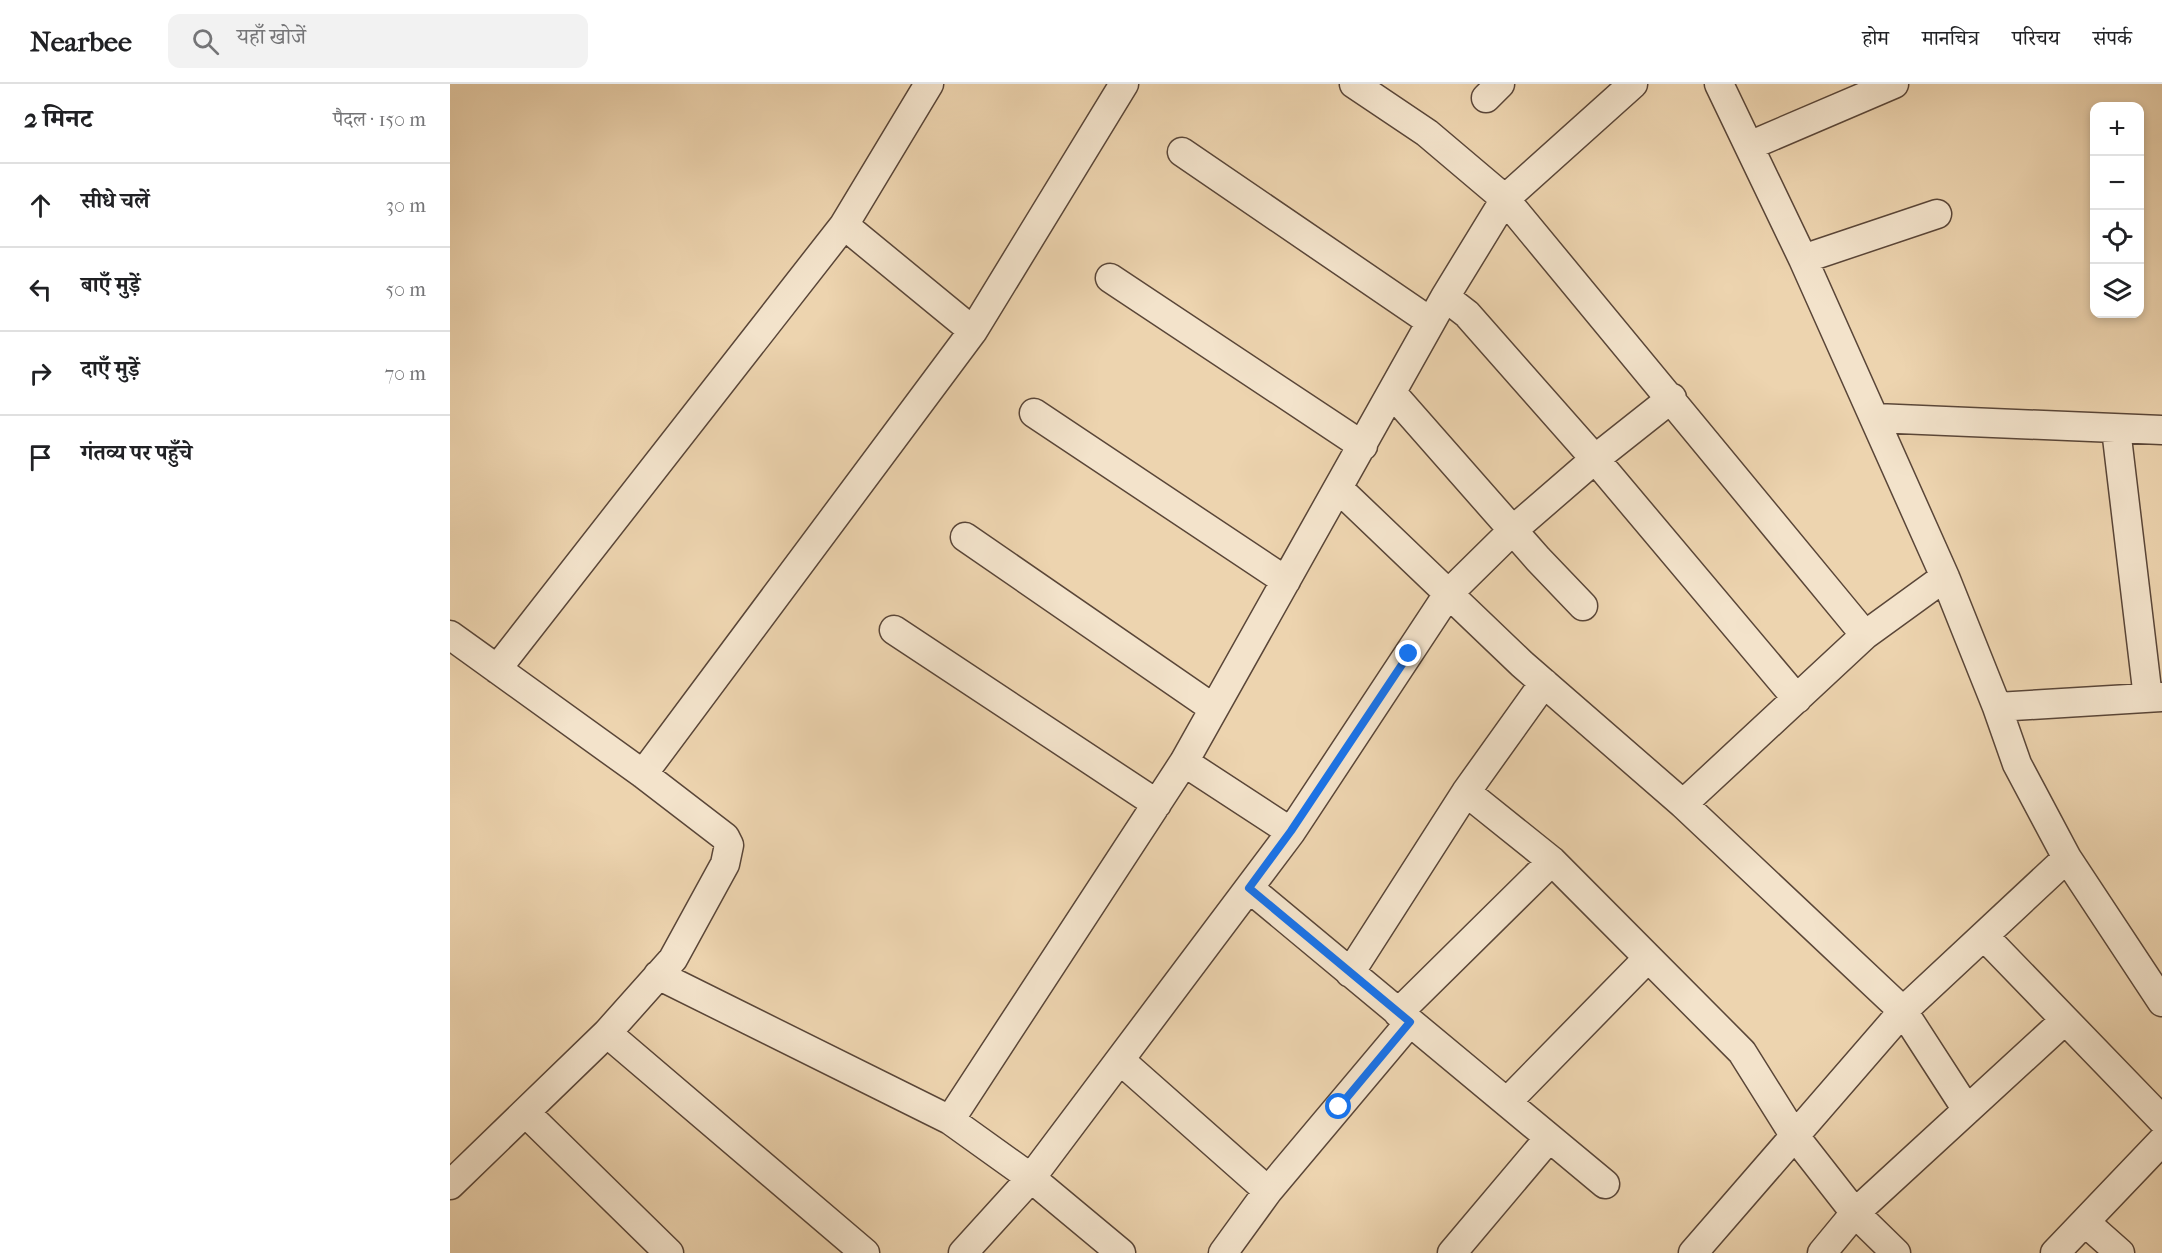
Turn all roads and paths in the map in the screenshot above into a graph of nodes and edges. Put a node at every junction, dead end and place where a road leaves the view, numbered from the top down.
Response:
1 (928, 84) edge
2 (1124, 84) edge
3 (1354, 84) edge
4 (1634, 84) edge
5 (1719, 84) edge
6 (1894, 84) edge
7 (1749, 146) junction
8 (1182, 152) dead end
9 (1505, 199) junction
10 (1937, 214) dead end
11 (844, 225) junction
12 (1803, 259) junction
13 (1110, 278) dead end
14 (1445, 297) junction
15 (1431, 322) junction
16 (973, 331) junction
17 (1392, 393) junction
18 (1672, 398) junction
19 (1034, 413) dead end
20 (1875, 418) junction
21 (2116, 429) junction
22 (2162, 430) edge
23 (1363, 446) junction
24 (1595, 459) junction
25 (1339, 489) junction
26 (1513, 530) junction
27 (965, 537) dead end
28 (1945, 577) junction
29 (1286, 581) junction
30 (1448, 594) junction
31 (1583, 606) dead end
32 (894, 630) dead end
33 (450, 635) edge
34 (1865, 635) junction
35 (497, 669) junction
36 (1544, 683) junction
37 (2155, 697) edge
38 (1797, 699) junction
39 (1997, 707) junction
40 (1213, 708) junction
41 (1184, 762) junction
42 (643, 774) junction
43 (1466, 792) junction
44 (1156, 804) junction
45 (1683, 804) junction
46 (1291, 831) junction
47 (2067, 858) junction
48 (1552, 861) junction
49 (1249, 888) junction
50 (1984, 936) junction
51 (1647, 959) junction
52 (1350, 973) junction
53 (658, 975) junction
54 (2162, 1002) edge
55 (1903, 1011) junction
56 (1404, 1018) junction
57 (2064, 1021) junction
58 (607, 1033) junction
59 (1120, 1060) junction
60 (1506, 1102) junction
61 (1967, 1110) junction
62 (526, 1113) junction
63 (950, 1120) junction
64 (2162, 1120) edge
65 (1794, 1135) junction
66 (1549, 1138) junction
67 (2162, 1141) edge
68 (1031, 1178) junction
69 (1605, 1184) dead end
70 (450, 1185) edge
71 (1268, 1191) junction
72 (1855, 1213) junction
73 (2085, 1222) junction
74 (669, 1253) edge
75 (865, 1253) edge
76 (963, 1253) edge
77 (1121, 1253) edge
78 (1223, 1253) edge
79 (1452, 1253) edge
80 (1693, 1253) edge
81 (1822, 1253) edge
82 (1896, 1253) edge
83 (2055, 1253) edge
84 (2120, 1253) edge

1 - 11 street
2 - 16 street
3 - 9 street
4 - 9 street
5 - 7 street
6 - 7 street
7 - 12 street
8 - 15 street
9 - 14 street
9 - 18 street
10 - 12 street
11 - 16 street
11 - 35 street
12 - 20 street
13 - 23 street
14 - 15 street
14 - 24 street
15 - 17 street
16 - 42 street
17 - 23 street
17 - 26 street
18 - 24 street
18 - 34 street
19 - 29 street
20 - 21 street
20 - 28 street
21 - 22 street
21 - 37 street
23 - 25 street
24 - 26 street
24 - 38 street
25 - 29 street
25 - 30 street
26 - 30 street
26 - 31 street
27 - 40 street
28 - 34 street
28 - 39 street
29 - 40 street
30 - 36 street
30 - 46 street
32 - 44 street
33 - 35 street
34 - 38 street
35 - 42 street
36 - 43 street
36 - 45 street
37 - 39 street
38 - 45 street
39 - 47 street
40 - 41 street
41 - 44 street
41 - 46 street
42 - 53 street
43 - 48 street
43 - 52 street
44 - 63 street
45 - 55 street
46 - 49 street
47 - 50 street
47 - 54 street
48 - 51 street
48 - 56 street
49 - 52 street
49 - 59 street
50 - 55 street
50 - 57 street
51 - 60 street
51 - 65 street
52 - 56 street
53 - 58 street
53 - 63 street
55 - 61 street
55 - 65 street
56 - 60 street
56 - 71 street
57 - 61 street
57 - 64 street
58 - 62 street
58 - 75 street
59 - 68 street
59 - 71 street
60 - 66 street
61 - 72 street
62 - 70 street
62 - 74 street
63 - 68 street
65 - 72 street
65 - 80 street
66 - 69 street
66 - 79 street
67 - 73 street
68 - 76 street
68 - 77 street
71 - 78 street
72 - 81 street
72 - 82 street
73 - 83 street
73 - 84 street

